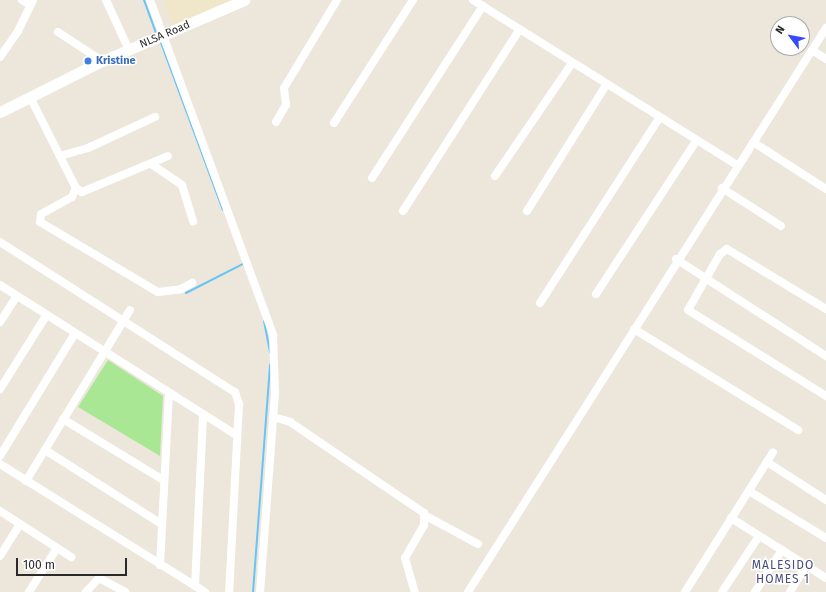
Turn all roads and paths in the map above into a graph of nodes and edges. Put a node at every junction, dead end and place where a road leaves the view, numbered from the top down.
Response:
1 (22, 0) edge
2 (106, 0) edge
3 (150, 0) edge
4 (244, 0) edge
5 (337, 0) edge
6 (413, 0) edge
7 (473, 0) edge
8 (31, 2) edge
9 (483, 6) junction
10 (826, 28) edge
11 (520, 29) junction
12 (58, 32) dead end
13 (160, 37) junction
14 (129, 50) junction
15 (812, 50) junction
16 (0, 57) edge
17 (826, 59) edge
18 (102, 61) junction
19 (572, 63) junction
20 (606, 85) junction
21 (30, 97) junction
22 (0, 112) edge
23 (154, 117) dead end
24 (659, 118) junction
25 (276, 122) dead end
26 (334, 123) dead end
27 (696, 141) junction
28 (752, 142) junction
29 (60, 156) junction
30 (168, 156) dead end
31 (151, 164) junction
32 (737, 166) junction
33 (495, 176) dead end
34 (372, 178) dead end
35 (76, 188) junction
36 (722, 188) junction
37 (826, 188) edge
38 (403, 211) dead end
39 (527, 211) dead end
40 (193, 221) dead end
41 (781, 226) dead end
42 (0, 242) edge
43 (676, 259) junction
44 (705, 278) junction
45 (192, 283) dead end
46 (0, 285) edge
47 (596, 294) dead end
48 (17, 296) junction
49 (540, 303) dead end
50 (826, 309) edge
51 (130, 310) dead end
52 (46, 316) junction
53 (124, 321) junction
54 (0, 322) edge
55 (634, 329) junction
56 (75, 334) junction
57 (104, 352) junction
58 (826, 356) edge
59 (0, 389) edge
60 (169, 394) junction
61 (826, 396) edge
62 (203, 416) junction
63 (273, 416) junction
64 (64, 419) junction
65 (798, 430) dead end
66 (236, 435) junction
67 (45, 450) junction
68 (774, 452) dead end
69 (0, 456) edge
70 (767, 462) junction
71 (0, 464) edge
72 (163, 480) junction
73 (26, 481) junction
74 (749, 491) junction
75 (826, 500) edge
76 (0, 511) edge
77 (426, 516) junction
78 (731, 518) junction
79 (160, 523) junction
80 (20, 524) junction
81 (759, 536) junction
82 (826, 538) edge
83 (478, 544) dead end
84 (57, 548) junction
85 (782, 550) junction
86 (0, 556) edge
87 (71, 557) dead end
88 (160, 565) junction
89 (806, 565) junction
90 (826, 578) edge
91 (195, 586) junction
92 (29, 592) edge
93 (86, 592) edge
94 (125, 592) edge
95 (204, 592) edge
96 (229, 592) edge
97 (260, 592) edge
98 (415, 592) edge
99 (468, 592) edge
100 (685, 592) edge
101 (722, 592) edge
102 (755, 592) edge
103 (790, 592) edge

1 - 8 street
2 - 14 street
3 - 13 street
4 - 13 main road, NLSA Road
5 - 25 street
6 - 26 street
7 - 9 street
8 - 16 street
9 - 11 street
9 - 34 street
10 - 15 street
11 - 19 street
11 - 38 street
12 - 18 street
13 - 14 main road, NLSA Road
13 - 63 street
14 - 18 main road, NLSA Road
15 - 17 street
15 - 28 street
18 - 21 main road, NLSA Road
19 - 20 street
19 - 33 street
20 - 24 street
20 - 39 street
21 - 22 main road, NLSA Road
21 - 29 street
23 - 29 street
24 - 27 street
24 - 49 street
27 - 32 street
27 - 47 street
28 - 32 street
28 - 37 street
29 - 35 street
30 - 31 street
31 - 35 street
31 - 40 street
32 - 36 street
35 - 45 street
36 - 41 street
36 - 43 street
42 - 53 street
43 - 44 street
43 - 55 street
44 - 50 street
44 - 58 street
44 - 61 street
46 - 48 street
48 - 52 street
48 - 54 street
51 - 53 street
52 - 56 street
52 - 59 street
53 - 57 street
53 - 66 street
55 - 65 street
55 - 99 street
56 - 57 street
56 - 69 street
57 - 60 street
57 - 64 street
60 - 62 street
60 - 72 street
62 - 66 street
62 - 91 street
63 - 77 street
63 - 97 street
64 - 67 street
64 - 72 street
66 - 96 street
67 - 73 street
67 - 79 street
68 - 70 street
70 - 74 street
70 - 75 street
71 - 73 street
72 - 79 street
73 - 88 street
74 - 78 street
74 - 82 street
76 - 80 street
77 - 83 street
77 - 98 street
78 - 81 street
78 - 100 street
79 - 88 street
80 - 84 street
80 - 86 street
81 - 85 street
81 - 101 street
84 - 87 street
84 - 92 street
85 - 89 street
85 - 102 street
88 - 91 street
89 - 90 street
89 - 103 street
91 - 95 street
93 - 94 street

